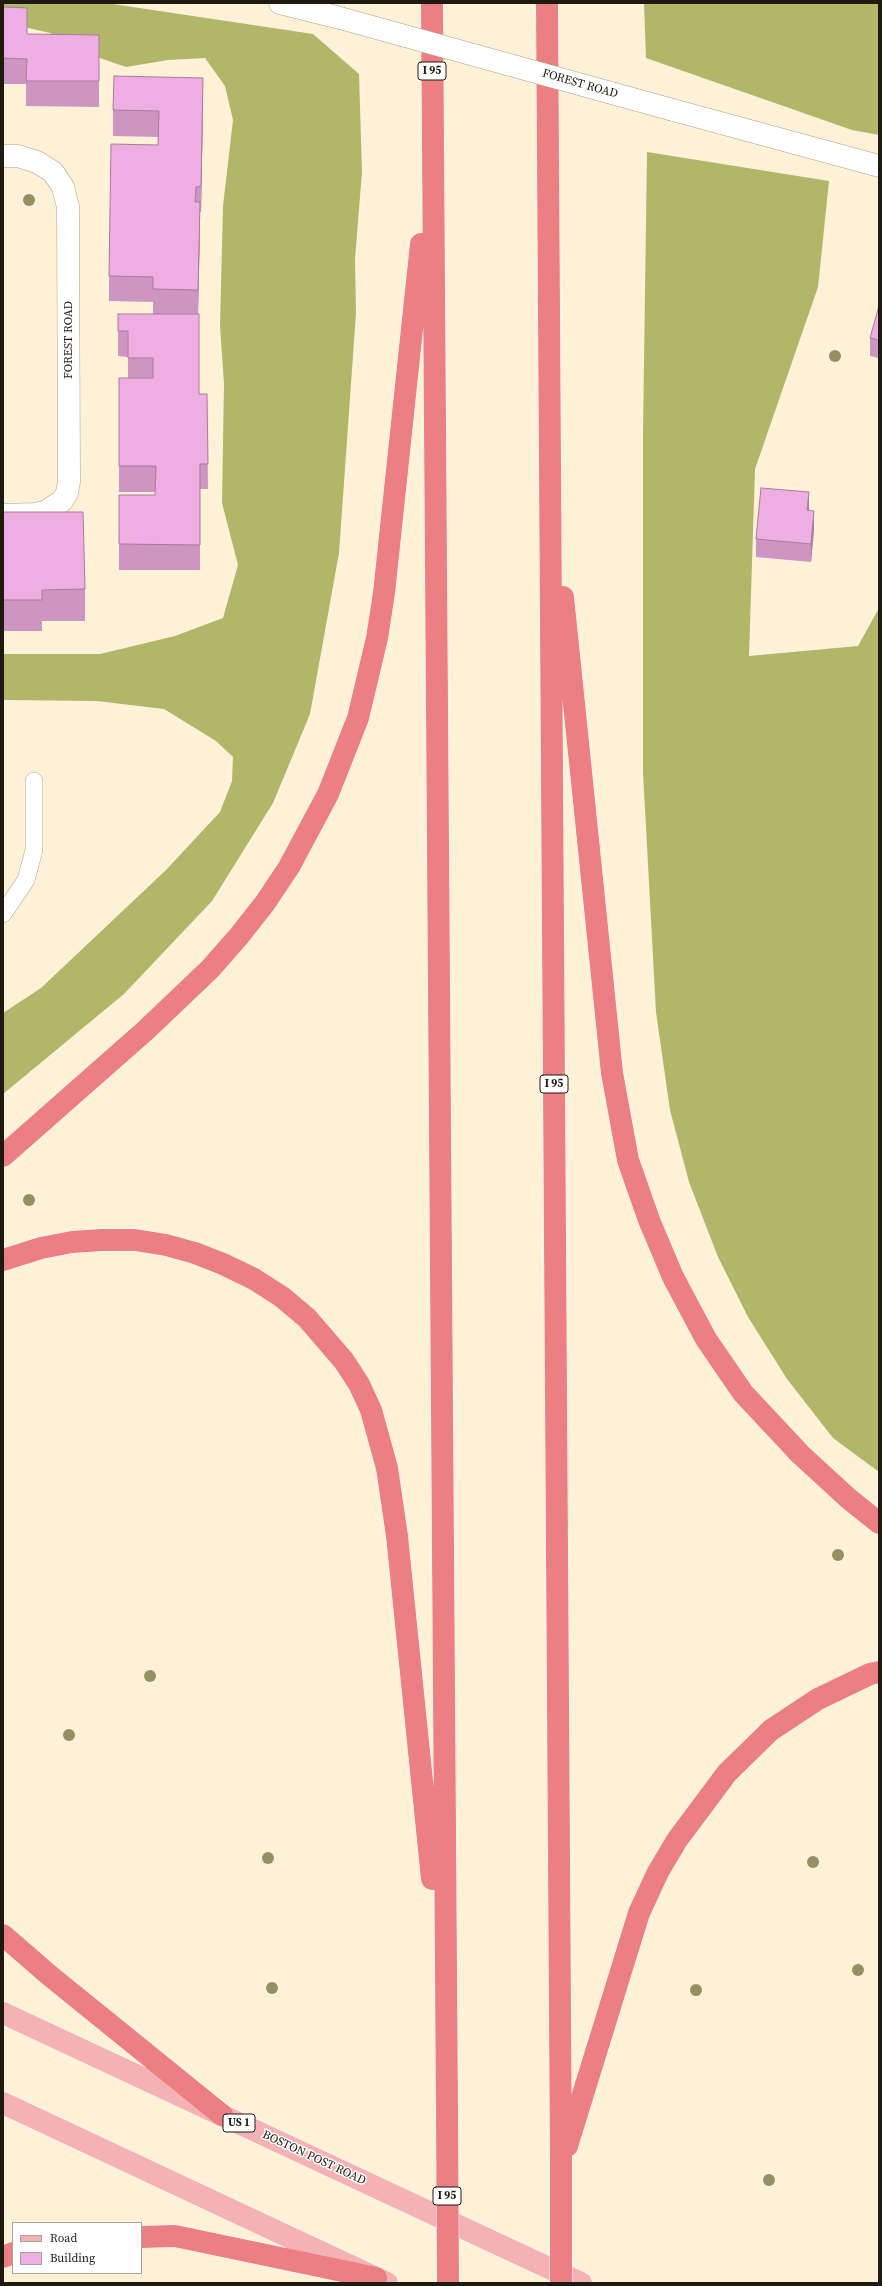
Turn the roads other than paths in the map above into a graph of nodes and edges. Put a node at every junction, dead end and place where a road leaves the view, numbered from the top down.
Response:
1 (280, 3) edge
2 (432, 3) edge
3 (547, 3) edge
4 (433, 140) junction
5 (3, 156) edge
6 (879, 166) edge
7 (550, 465) junction
8 (3, 514) edge
9 (34, 781) dead end
10 (3, 914) edge
11 (3, 1156) edge
12 (3, 1260) edge
13 (879, 1523) edge
14 (879, 1672) edge
15 (3, 1935) edge
16 (445, 2007) junction
17 (3, 2013) edge
18 (3, 2103) edge
19 (222, 2115) junction
20 (561, 2165) junction
21 (142, 2237) edge
22 (381, 2280) edge
23 (448, 2283) edge
24 (562, 2283) edge
25 (581, 2283) edge

1 - 6 main road, FOREST ROAD, bridge
2 - 4 highway, I 95
3 - 7 highway, I 95
4 - 11 highway
4 - 16 highway, I 95
5 - 8 main road, FOREST ROAD
7 - 13 highway
7 - 20 highway, I 95
9 - 10 lane
12 - 16 highway
14 - 20 highway
15 - 19 highway
16 - 23 highway, I 95, bridge
17 - 19 main road, BOSTON POST ROAD / US 1
18 - 22 main road
19 - 25 main road, BOSTON POST ROAD / US 1
20 - 24 highway, I 95, bridge
21 - 22 highway

